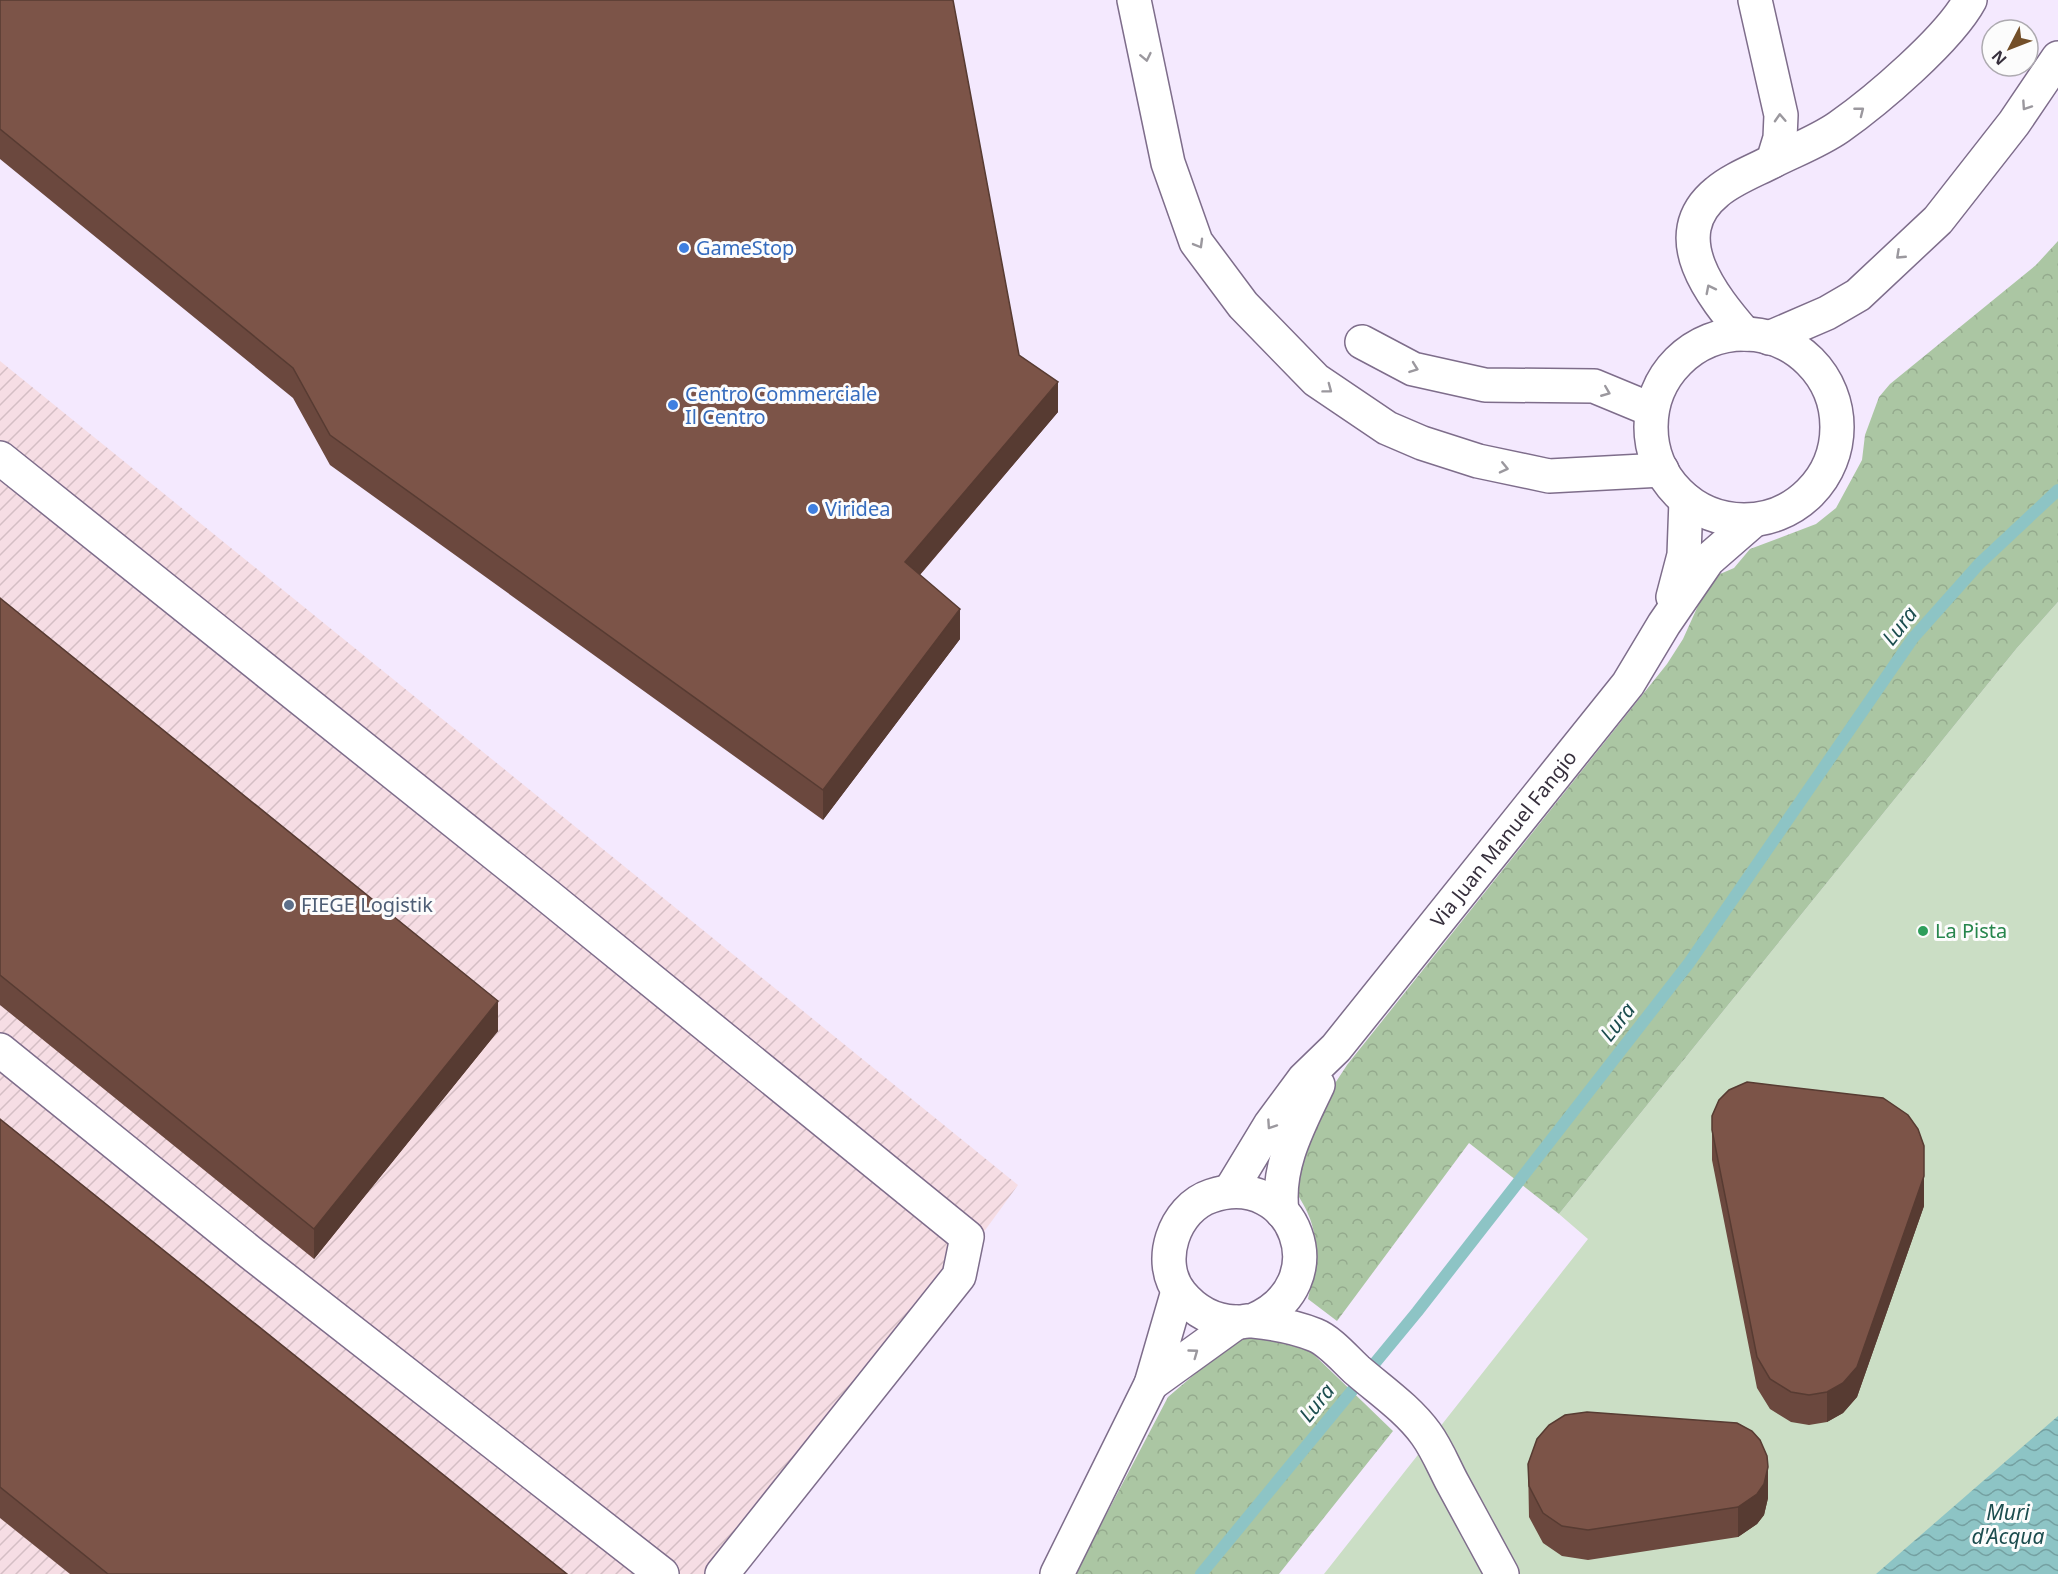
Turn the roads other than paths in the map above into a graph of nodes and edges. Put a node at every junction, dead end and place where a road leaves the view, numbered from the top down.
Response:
1 (1134, 0) edge
2 (1755, 0) edge
3 (1970, 0) edge
4 (2058, 58) edge
5 (1773, 161) junction
6 (1757, 336) junction
7 (1362, 342) dead end
8 (1652, 410) junction
9 (0, 458) edge
10 (1662, 470) junction
11 (1686, 500) junction
12 (1754, 520) junction
13 (1664, 624) junction
14 (1336, 1048) junction
15 (0, 1050) edge
16 (1230, 1191) junction
17 (1282, 1212) junction
18 (1297, 1277) junction
19 (1178, 1291) junction
20 (1244, 1322) junction
21 (1316, 1335) junction
22 (1151, 1384) junction
23 (663, 1574) edge
24 (722, 1574) edge
25 (1057, 1574) edge
26 (1502, 1574) edge

1 -> 10 street
5 -> 2 street
5 -> 3 street
4 -> 6 street
6 -> 5 street
6 - 8 street, Via Juan Manuel Fangio
6 - 12 street, Via Juan Manuel Fangio
7 -> 8 street
8 - 10 street, Via Juan Manuel Fangio
9 - 24 street
10 - 11 street, Via Juan Manuel Fangio
11 - 12 street, Via Juan Manuel Fangio
11 - 13 street, Via Juan Manuel Fangio
12 - 13 street, Via Juan Manuel Fangio
13 - 14 street, Via Juan Manuel Fangio
14 -> 16 street, Via Juan Manuel Fangio
14 - 17 street, Via Juan Manuel Fangio
15 - 23 street
16 - 17 street
16 - 19 street
17 - 18 street
18 - 20 street
18 - 21 street
19 - 20 street
19 - 22 street
20 - 21 street
22 -> 20 street
21 - 26 street
22 - 25 street

